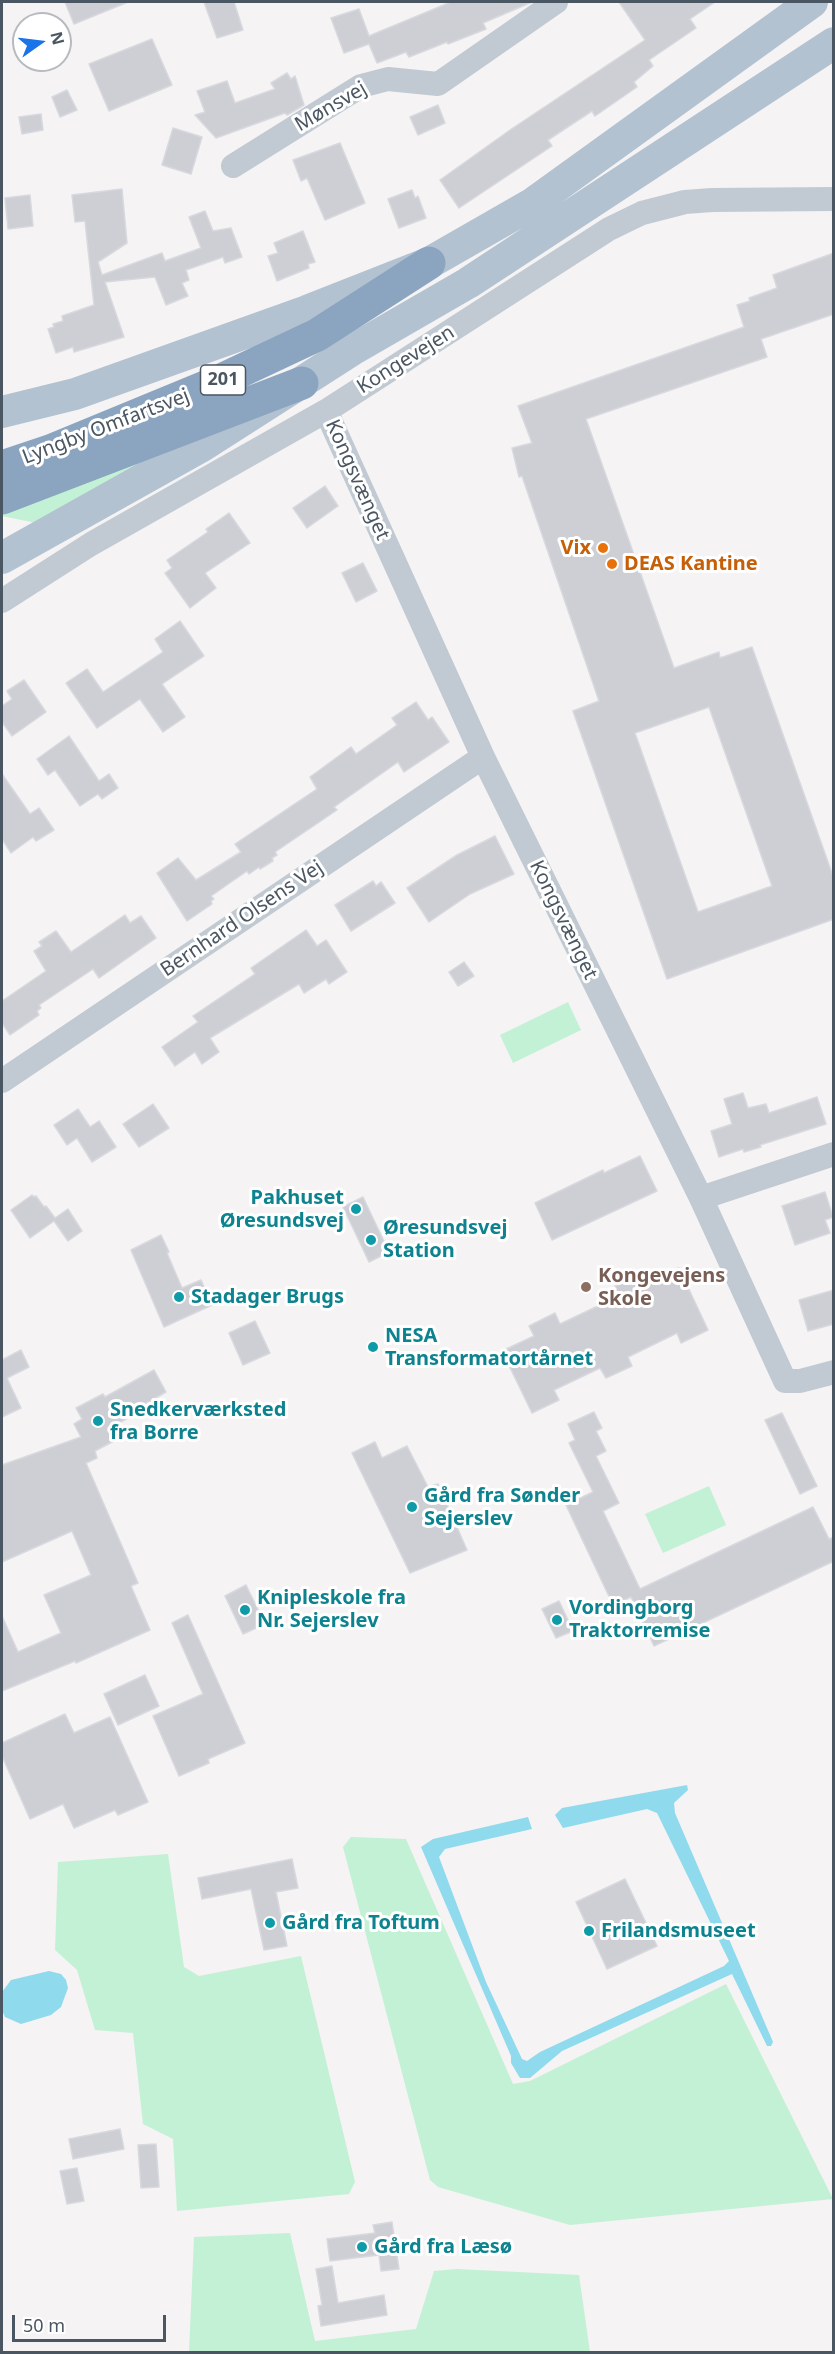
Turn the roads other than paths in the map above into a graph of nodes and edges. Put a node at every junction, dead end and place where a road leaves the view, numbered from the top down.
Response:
1 (556, 2) edge
2 (800, 5) edge
3 (831, 50) edge
4 (233, 166) dead end
5 (834, 199) edge
6 (429, 263) junction
7 (302, 383) junction
8 (326, 411) junction
9 (2, 412) edge
10 (2, 467) edge
11 (2, 498) edge
12 (2, 558) edge
13 (2, 601) edge
14 (483, 757) junction
15 (2, 1082) edge
16 (834, 1154) edge
17 (701, 1198) junction
18 (834, 1372) edge

1 - 4 street, Mønsvej
2 - 6 main road, 201
3 - 7 main road, Kongevejen / 201
5 - 8 street, Kongevejen
6 - 9 main road, 201
6 - 10 highway, Lyngby Omfartsvej / 201
7 - 11 highway, 201
7 - 12 main road, 201
8 - 13 street, Kongevejen
8 - 14 street, Kongsvænget
14 - 15 street, Bernhard Olsens Vej
14 - 17 street, Kongsvænget
16 - 17 street
17 - 18 street, Kongsvænget

